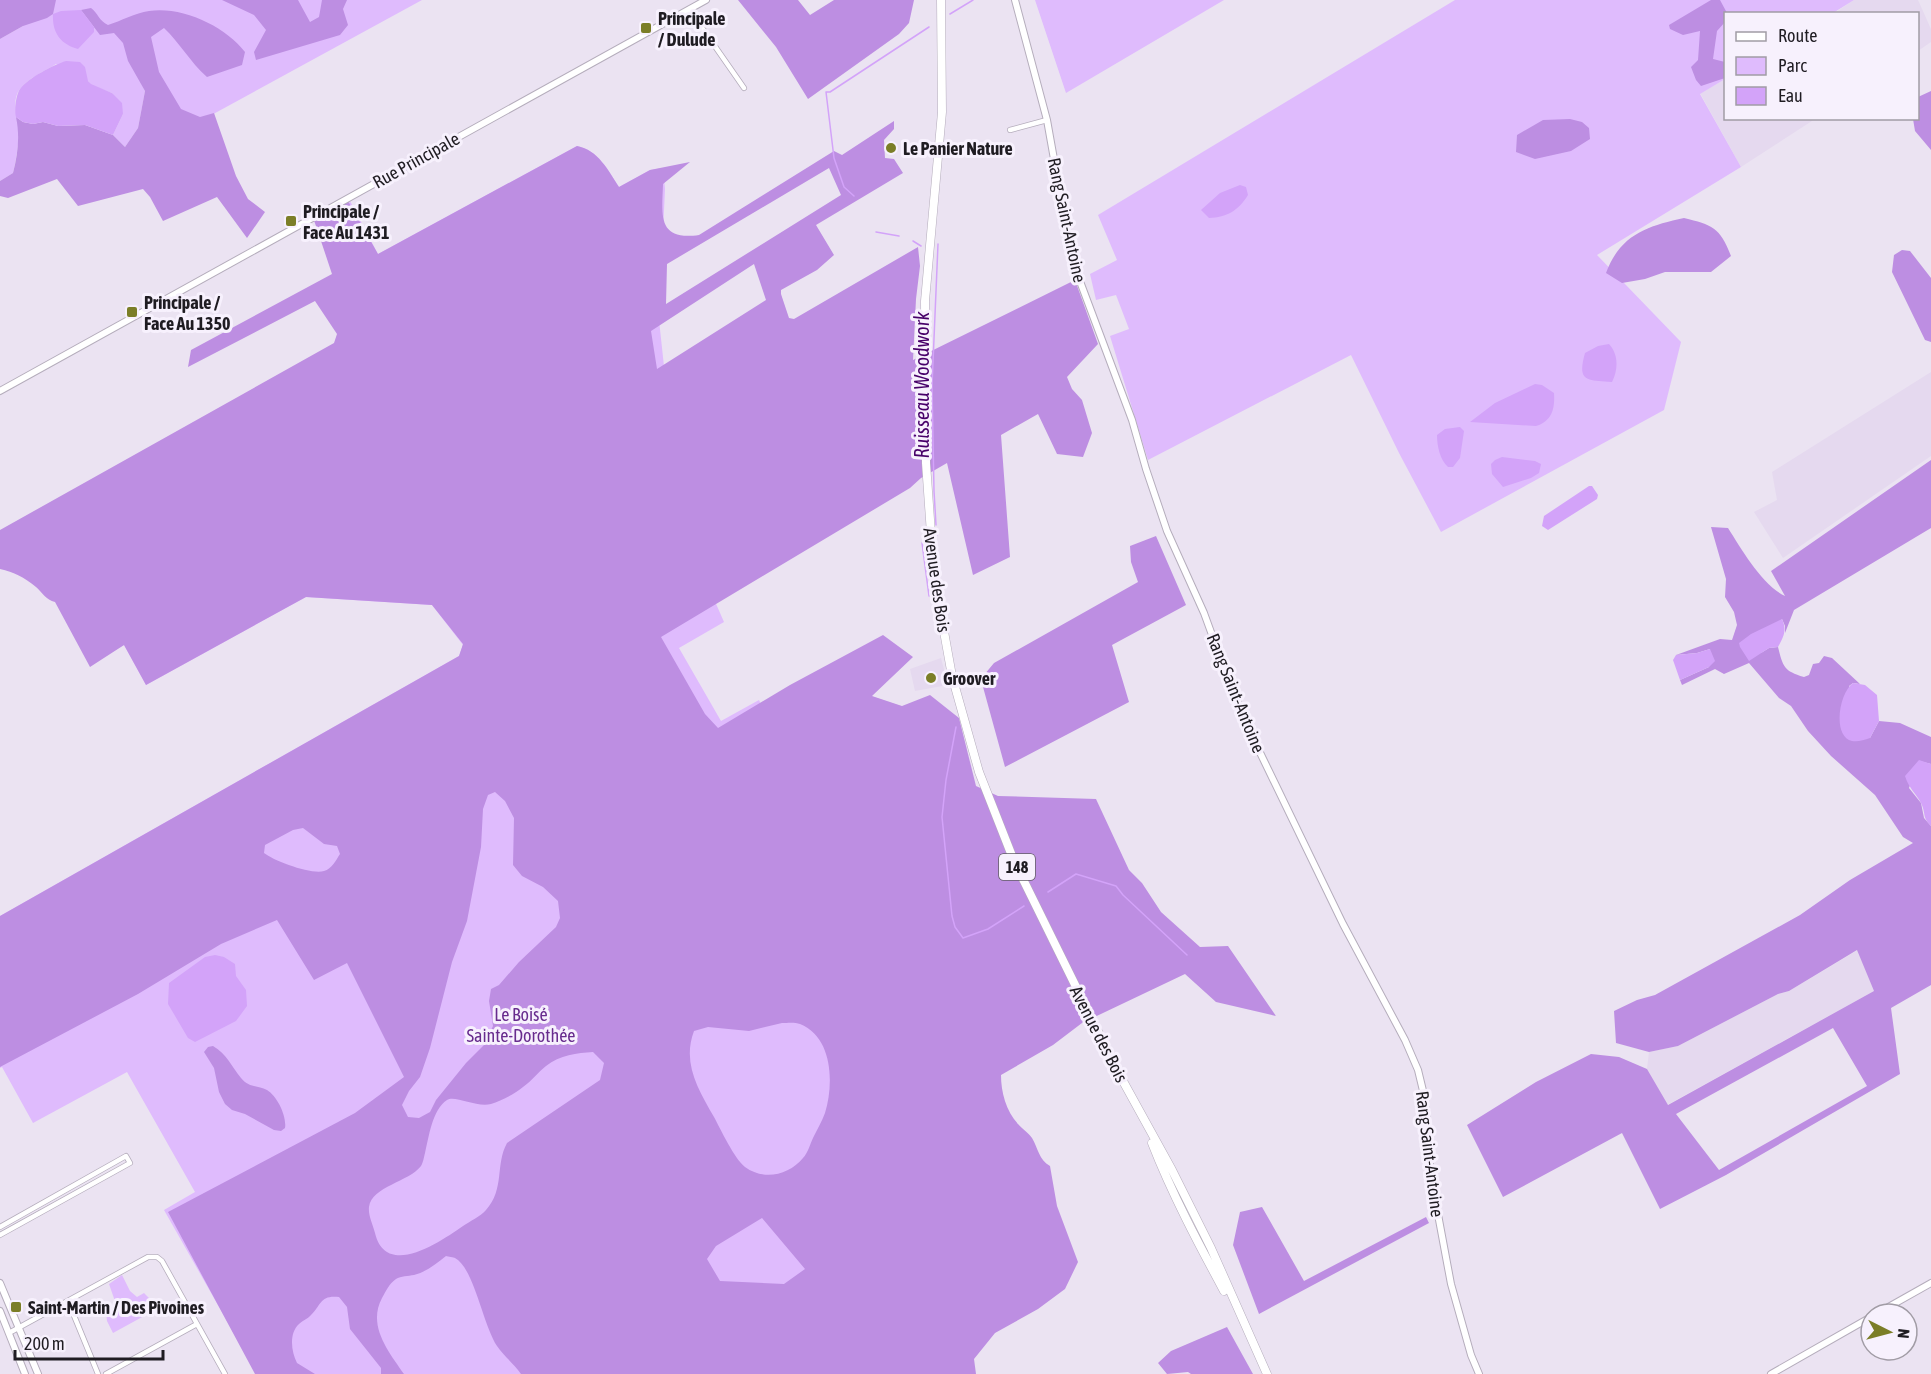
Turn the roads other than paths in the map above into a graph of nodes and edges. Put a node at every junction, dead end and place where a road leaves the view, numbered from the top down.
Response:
1 (706, 0) edge
2 (941, 0) edge
3 (1015, 0) edge
4 (689, 9) junction
5 (744, 88) dead end
6 (1047, 120) junction
7 (1010, 130) dead end
8 (0, 391) edge
9 (0, 1227) edge
10 (0, 1235) edge
11 (0, 1283) edge
12 (1931, 1283) edge
13 (68, 1301) junction
14 (1897, 1302) edge
15 (0, 1311) edge
16 (197, 1324) junction
17 (1859, 1324) edge
18 (19, 1328) junction
19 (9, 1333) junction
20 (25, 1374) edge
21 (38, 1374) edge
22 (98, 1374) edge
23 (106, 1374) edge
24 (225, 1374) edge
25 (1267, 1374) edge
26 (1479, 1374) edge
27 (1771, 1374) edge

1 - 4 street, Rue Principale
2 - 25 main road, Avenue des Bois / 148
3 - 6 street, Rang Saint-Antoine
4 - 5 street
4 - 8 street, Rue Principale
6 - 7 street
6 - 26 street, Rang Saint-Antoine
9 - 10 street
11 - 18 street
12 - 14 street
13 - 16 street
13 - 18 street
13 - 22 street
15 - 19 street
16 - 23 street
16 - 24 street
17 - 27 street
18 - 19 street
18 - 21 street
19 - 20 street

